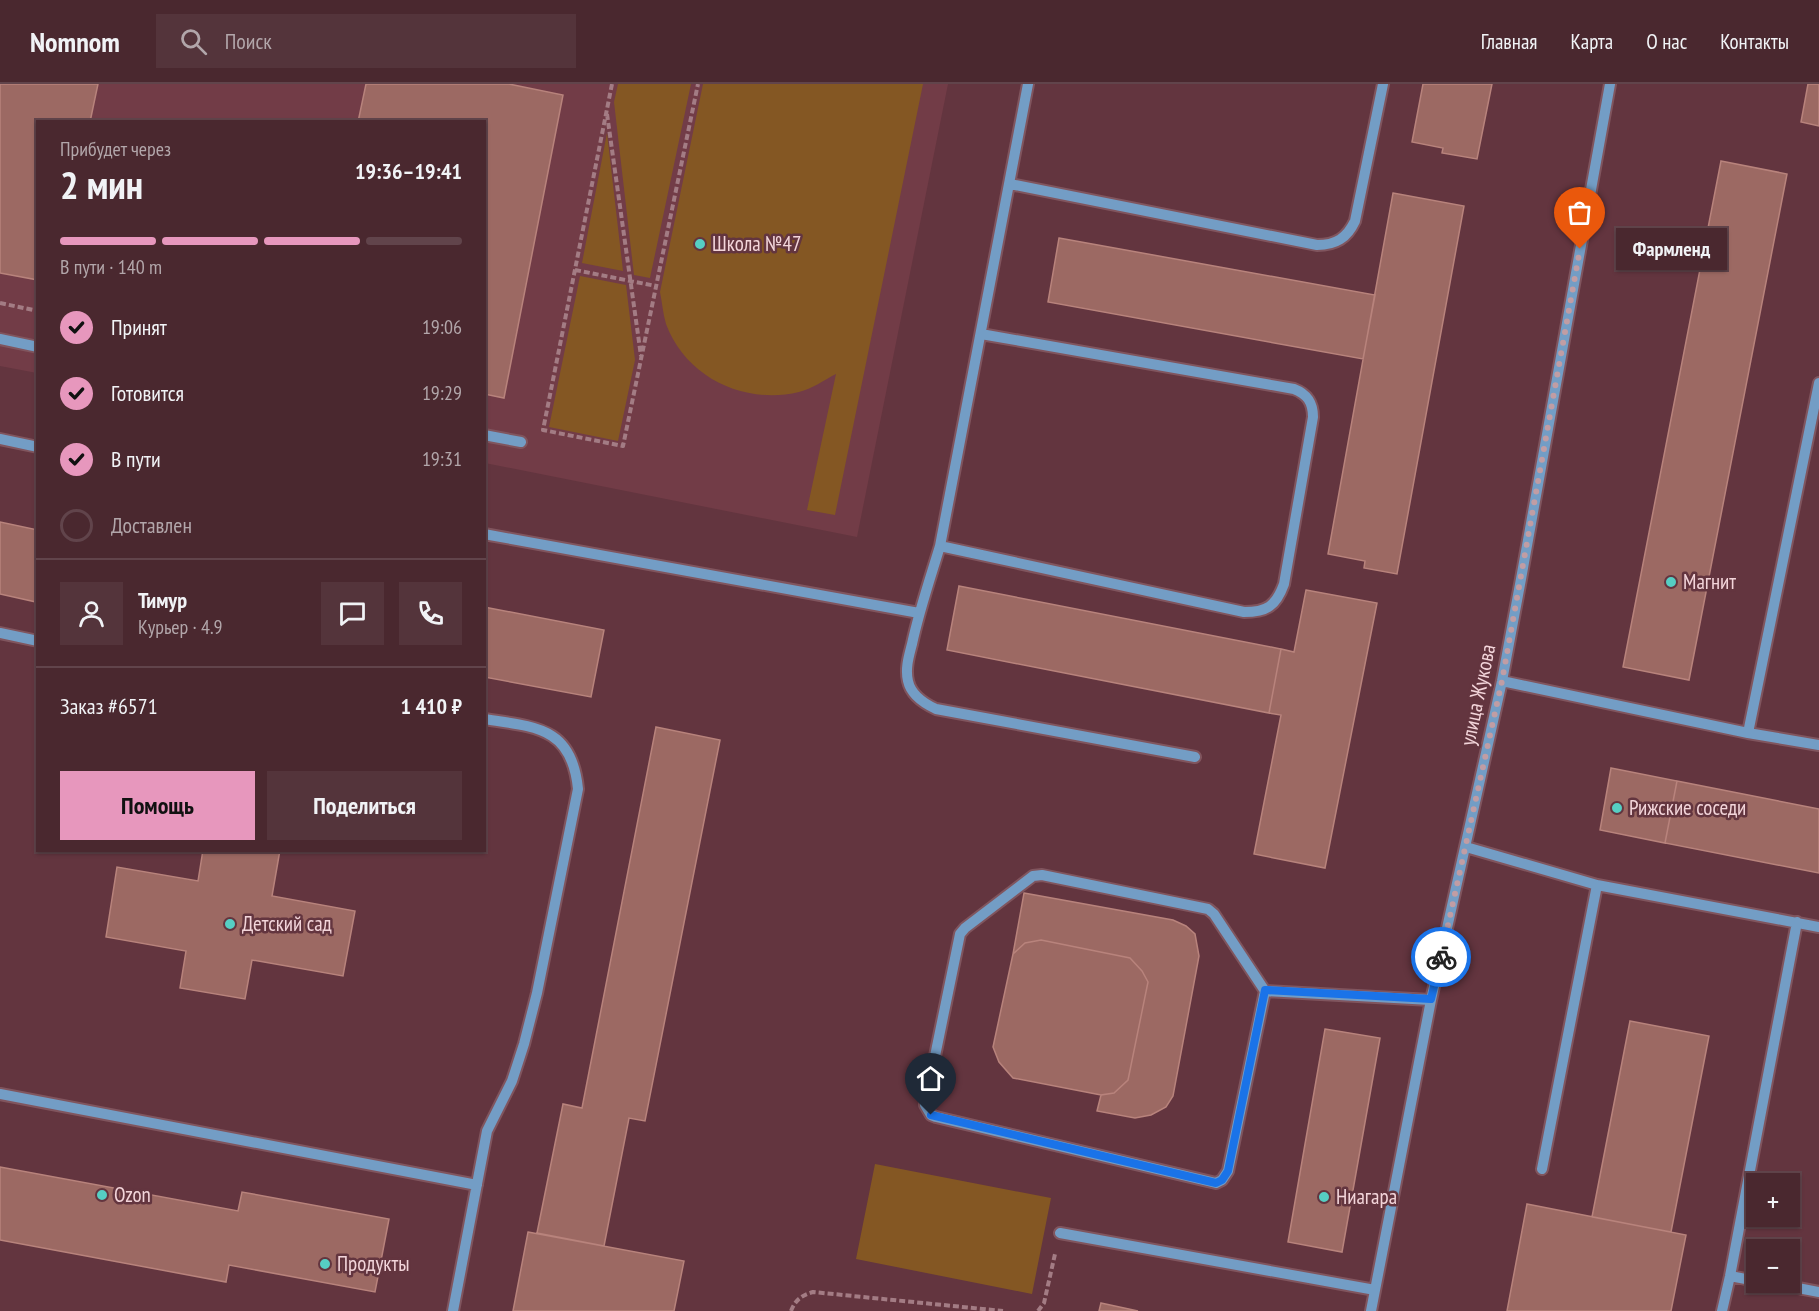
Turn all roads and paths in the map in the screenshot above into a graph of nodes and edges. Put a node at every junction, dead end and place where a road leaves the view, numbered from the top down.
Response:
1 (612, 84) edge
2 (698, 84) edge
3 (1028, 84) edge
4 (1383, 84) edge
5 (1610, 84) edge
6 (607, 110) junction
7 (1010, 184) junction
8 (575, 270) junction
9 (657, 286) junction
10 (0, 303) edge
11 (36, 311) edge
12 (981, 334) junction
13 (0, 339) edge
14 (36, 347) edge
15 (641, 359) junction
16 (1819, 383) edge
17 (486, 435) edge
18 (0, 439) edge
19 (521, 442) dead end
20 (36, 447) edge
21 (486, 534) edge
22 (940, 546) junction
23 (919, 613) junction
24 (0, 633) edge
25 (36, 640) edge
26 (1502, 681) junction
27 (486, 719) edge
28 (1748, 733) junction
29 (1819, 745) edge
30 (1195, 757) dead end
31 (1466, 847) junction
32 (1597, 885) junction
33 (1797, 922) junction
34 (1819, 927) edge
35 (1265, 990) junction
36 (1431, 999) junction
37 (0, 1094) edge
38 (1542, 1169) dead end
39 (477, 1185) junction
40 (1060, 1233) joint
41 (1730, 1276) junction
42 (1746, 1279) edge
43 (1800, 1288) edge
44 (1375, 1290) junction
45 (1819, 1292) edge
46 (453, 1311) edge
47 (791, 1311) edge
48 (1003, 1311) edge
49 (1038, 1311) edge
50 (1371, 1311) edge
51 (1722, 1311) edge

1 - 6 path
2 - 9 path
3 - 7 street
4 - 7 street
5 - 26 street, улица Жукова
6 - 8 path
6 - 15 path
7 - 12 street
8 - 9 path
8 - 15 path
9 - 15 path
10 - 11 path
12 - 22 street
12 - 22 street
13 - 14 street
16 - 28 street
17 - 19 street
18 - 20 street
21 - 23 street
22 - 23 street
23 - 30 street
24 - 25 street
26 - 28 street
26 - 31 street, улица Жукова
27 - 39 street
28 - 29 street
31 - 32 street
31 - 36 street, улица Жукова
32 - 33 street
32 - 38 street
33 - 34 street
33 - 41 street
35 - 35 street
35 - 36 street
36 - 44 street, улица Жукова
37 - 39 street
39 - 46 street
40 - 44 street
40 - 49 path
41 - 42 street
41 - 51 street
43 - 45 street
44 - 50 street, улица Жукова
47 - 48 path

